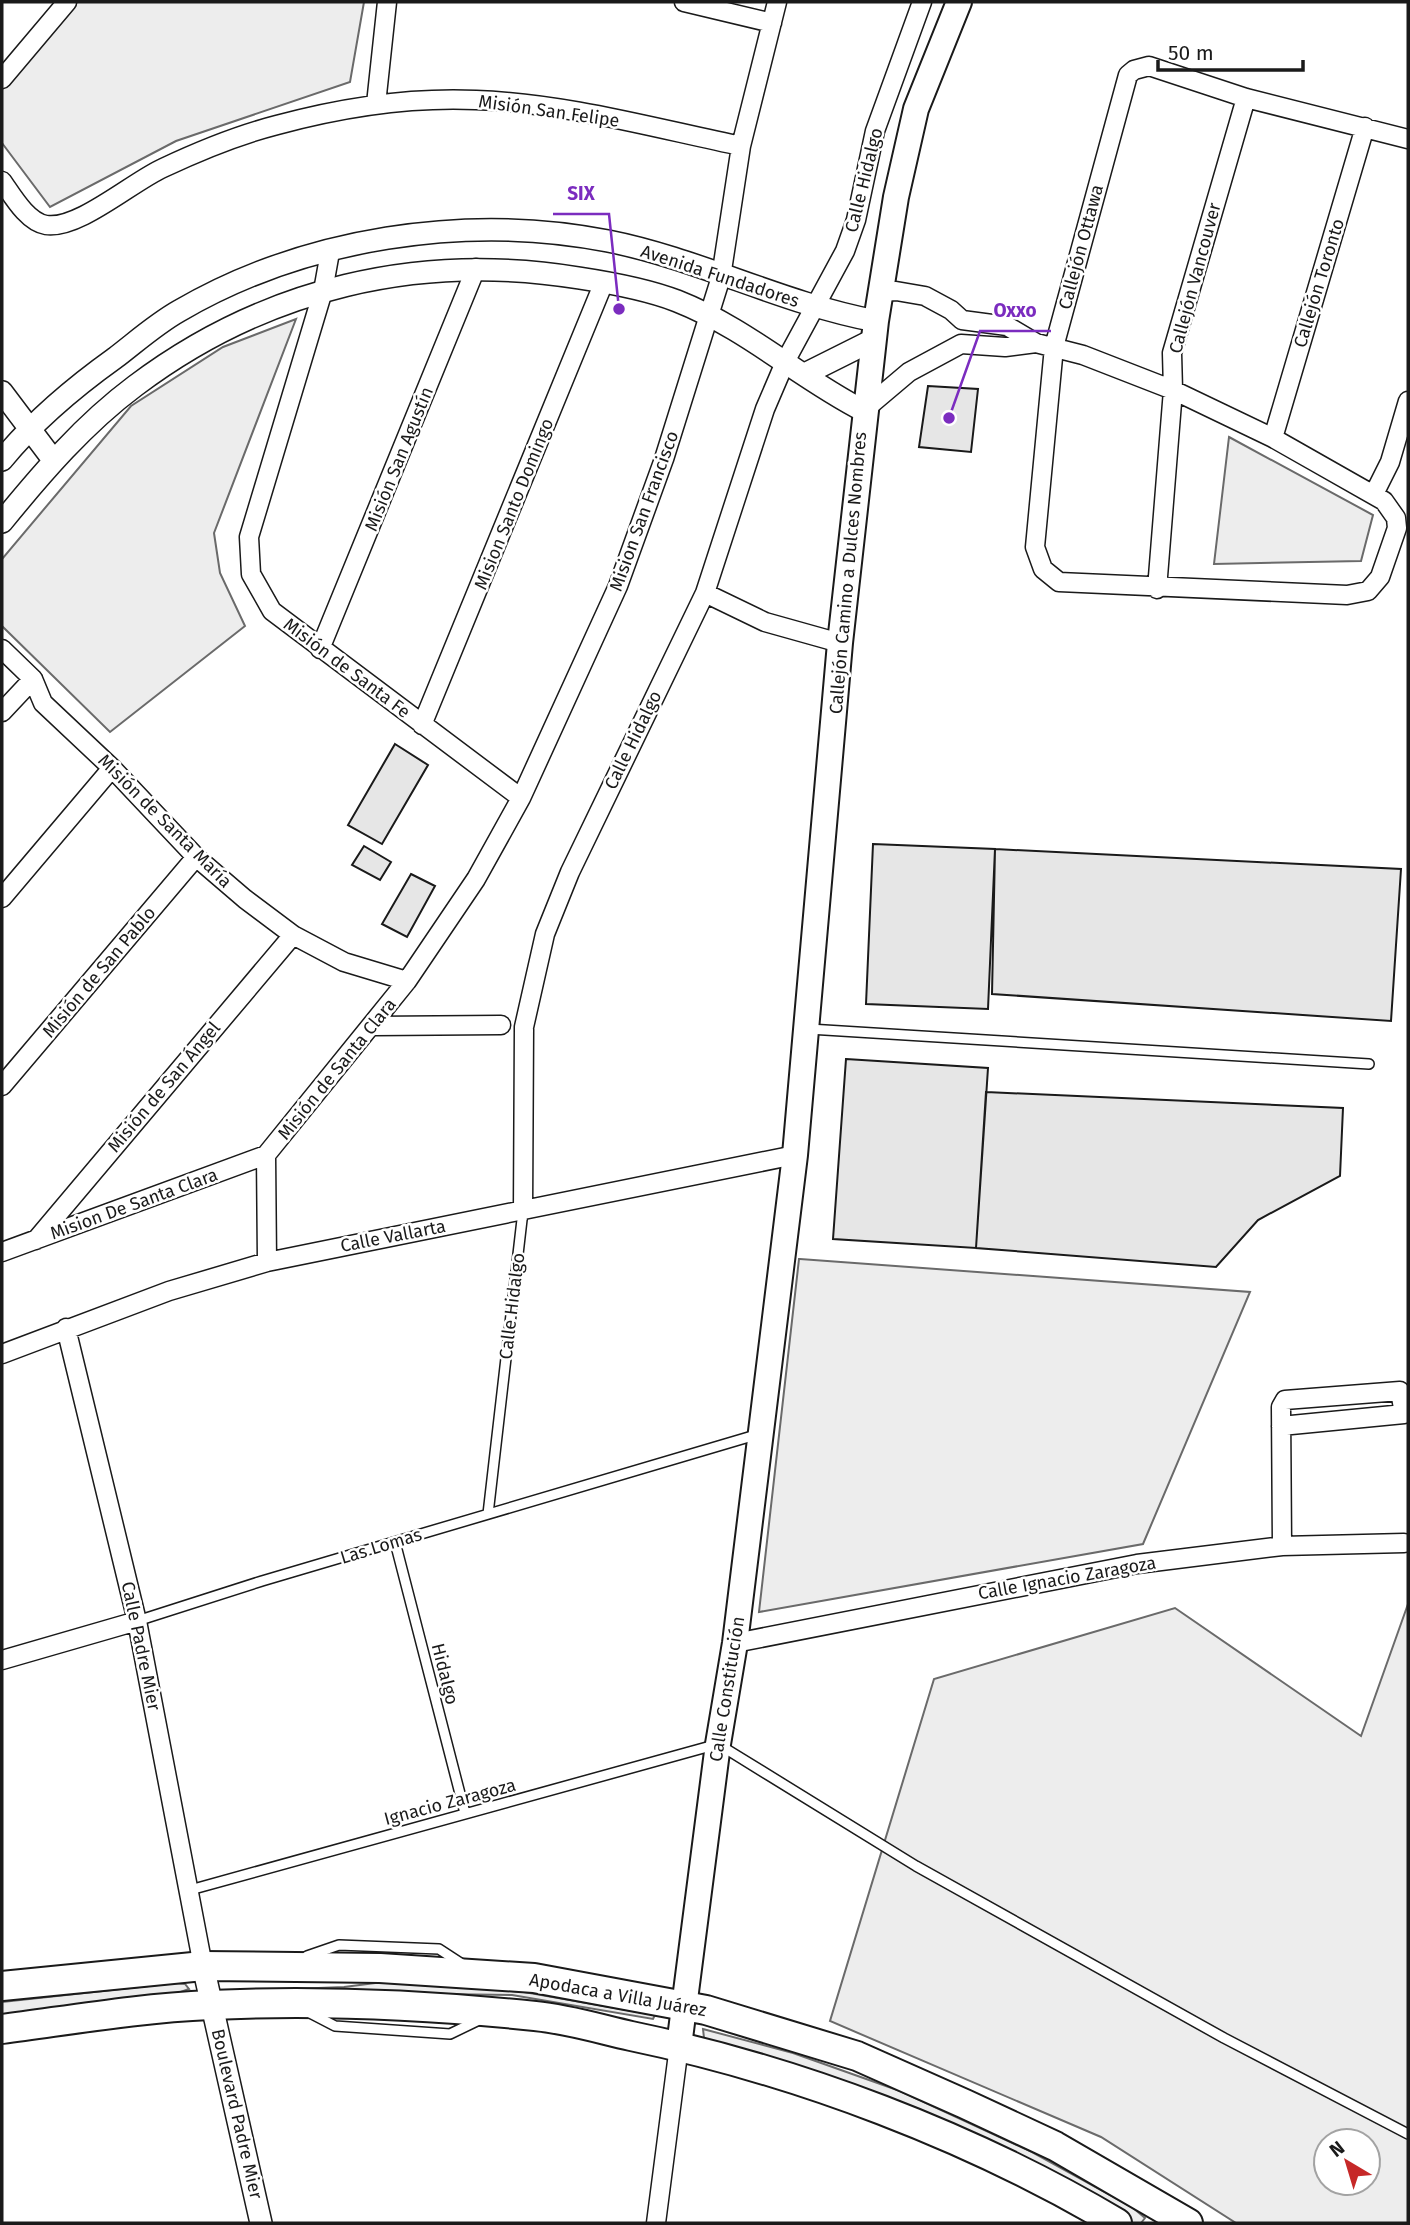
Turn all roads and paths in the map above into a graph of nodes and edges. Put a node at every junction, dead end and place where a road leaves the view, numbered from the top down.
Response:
1 (67, 2) edge
2 (387, 2) edge
3 (684, 2) edge
4 (777, 2) edge
5 (922, 2) edge
6 (959, 2) edge
7 (772, 23) junction
8 (2, 79) edge
9 (1246, 97) junction
10 (376, 104) junction
11 (1365, 127) junction
12 (1408, 139) edge
13 (741, 146) junction
14 (2, 181) edge
15 (330, 252) junction
16 (476, 268) junction
17 (721, 276) junction
18 (604, 282) junction
19 (323, 291) junction
20 (881, 292) junction
21 (816, 307) junction
22 (710, 316) junction
23 (962, 320) junction
24 (875, 330) junction
25 (1036, 343) junction
26 (961, 344) junction
27 (1055, 347) junction
28 (786, 360) junction
29 (805, 374) junction
30 (1173, 390) junction
31 (2, 392) edge
32 (1408, 401) edge
33 (864, 411) junction
34 (30, 429) junction
35 (1273, 438) junction
36 (3, 456) edge
37 (54, 461) junction
38 (31, 486) junction
39 (1374, 494) junction
40 (2, 522) edge
41 (1157, 589) junction
42 (705, 593) junction
43 (840, 643) junction
44 (2, 649) edge
45 (320, 649) junction
46 (33, 679) junction
47 (6, 699) edge
48 (43, 703) junction
49 (422, 725) junction
50 (113, 768) junction
51 (521, 798) junction
52 (196, 857) junction
53 (2, 898) edge
54 (293, 935) junction
55 (407, 981) junction
56 (501, 1025) dead end
57 (373, 1027) junction
58 (807, 1029) junction
59 (1370, 1064) dead end
60 (2, 1086) edge
61 (795, 1155) junction
62 (266, 1156) junction
63 (523, 1210) junction
64 (36, 1240) junction
65 (2, 1252) edge
66 (267, 1262) junction
67 (66, 1328) junction
68 (2, 1354) edge
69 (1281, 1426) junction
70 (761, 1433) junction
71 (488, 1514) junction
72 (395, 1542) junction
73 (1404, 1543) dead end
74 (1282, 1546) junction
75 (137, 1621) junction
76 (735, 1643) junction
77 (2, 1660) edge
78 (718, 1744) junction
79 (465, 1813) junction
80 (190, 1891) junction
81 (204, 1966) junction
82 (2, 1986) edge
83 (211, 2005) junction
84 (684, 2006) junction
85 (2, 2029) edge
86 (679, 2046) junction
87 (1408, 2134) edge
88 (261, 2223) edge
89 (656, 2223) edge
90 (1117, 2223) edge
91 (1188, 2223) edge

1 - 8 street
2 - 10 street
3 - 7 street
4 - 7 street, Mision San Francisco
5 - 21 street, Calle Hidalgo
6 - 20 main road, Callejón Camino a Dulces Nombres
7 - 13 street, Mision San Francisco
9 - 11 street, Callejón Ottawa
9 - 27 street, Callejón Ottawa
9 - 30 street, Callejón Vancouver
10 - 13 street, Misión San Felipe
10 - 14 street, Misión San Felipe
11 - 12 street, Callejón Ottawa
11 - 35 street, Callejón Toronto
13 - 17 street, Mision San Francisco
15 - 17 street, Avenida Fundadores
15 - 19 street, Misión de Santa Fe
15 - 34 street, Avenida Fundadores
16 - 18 street, Avenida Fundadores
16 - 19 street, Avenida Fundadores
16 - 45 street, Misión San Agustín
17 - 21 street, Avenida Fundadores
17 - 22 street, Mision San Francisco
18 - 22 street, Avenida Fundadores
18 - 49 street, Mision Santo Domingo
19 - 37 street, Avenida Fundadores
19 - 45 street, Misión de Santa Fe
20 - 23 street
20 - 24 main road, Callejón Camino a Dulces Nombres
21 - 24 street, Avenida Fundadores
21 - 28 street, Calle Hidalgo
22 - 28 street, Avenida Fundadores
22 - 51 street, Mision San Francisco
23 - 25 street
23 - 26 street
24 - 29 street
24 - 33 main road, Callejón Camino a Dulces Nombres
25 - 26 street
25 - 27 street
26 - 33 street
27 - 30 street
27 - 41 street, Callejón Ottawa
28 - 29 street, Avenida Fundadores
28 - 42 street, Calle Hidalgo
29 - 33 street, Avenida Fundadores
30 - 35 street
30 - 41 street, Callejón Vancouver
31 - 34 street
32 - 39 street
33 - 43 main road, Callejón Camino a Dulces Nombres
34 - 36 street, Avenida Fundadores
34 - 37 street
35 - 39 street
36 - 38 street
37 - 38 street, Avenida Fundadores
38 - 40 street, Avenida Fundadores
39 - 41 street, Callejón Ottawa
42 - 43 street
42 - 63 street, Calle Hidalgo
43 - 58 main road, Callejón Camino a Dulces Nombres
44 - 46 street
45 - 49 street, Misión de Santa Fe
46 - 47 street
46 - 48 street
47 - 48 street
48 - 50 street, Misión de Santa María
49 - 51 street, Misión de Santa Fe
50 - 52 street, Misión de Santa María
50 - 53 street
51 - 55 street, Mision San Francisco
52 - 54 street, Misión de Santa María
52 - 60 street, Misión de San Pablo
54 - 55 street, Misión de Santa María
54 - 64 street, Misión de San Ángel
55 - 57 street, Misión de Santa Clara
56 - 57 street
57 - 62 street, Misión de Santa Clara
58 - 59 lane
58 - 61 main road, Callejón Camino a Dulces Nombres
61 - 63 street, Calle Vallarta
61 - 70 main road, Calle Constitución
62 - 64 street, Mision De Santa Clara
62 - 66 street
63 - 66 street, Calle Vallarta
63 - 71 lane, Calle Hidalgo
64 - 65 street, Mision De Santa Clara
66 - 67 street, Calle Vallarta
67 - 68 street, Calle Vallarta
67 - 75 street, Calle Padre Mier
69 - 69 street
69 - 74 street
70 - 71 lane, Las Lomas
70 - 76 main road, Calle Constitución
71 - 72 lane, Las Lomas
72 - 75 lane, Las Lomas
72 - 79 lane, Hidalgo
73 - 74 street, Calle Ignacio Zaragoza
74 - 76 street, Calle Ignacio Zaragoza
75 - 77 street, Las Lomas
75 - 80 street, Calle Padre Mier
76 - 78 main road, Calle Constitución
78 - 79 lane, Ignacio Zaragoza
78 - 84 main road, Calle Constitución
78 - 87 lane
79 - 80 lane, Ignacio Zaragoza
80 - 81 street, Calle Padre Mier
81 - 82 main road, Apodaca a Villa Juárez
81 - 83 street, Boulevard Padre Mier
81 - 84 main road, Apodaca a Villa Juárez
83 - 85 main road, Apodaca a Villa Juárez
83 - 86 main road, Apodaca a Villa Juárez
83 - 88 street, Boulevard Padre Mier
84 - 86 main road, Calle Constitución
84 - 91 main road, Apodaca a Villa Juárez
86 - 89 street, Calle Constitución
86 - 90 main road, Apodaca a Villa Juárez

